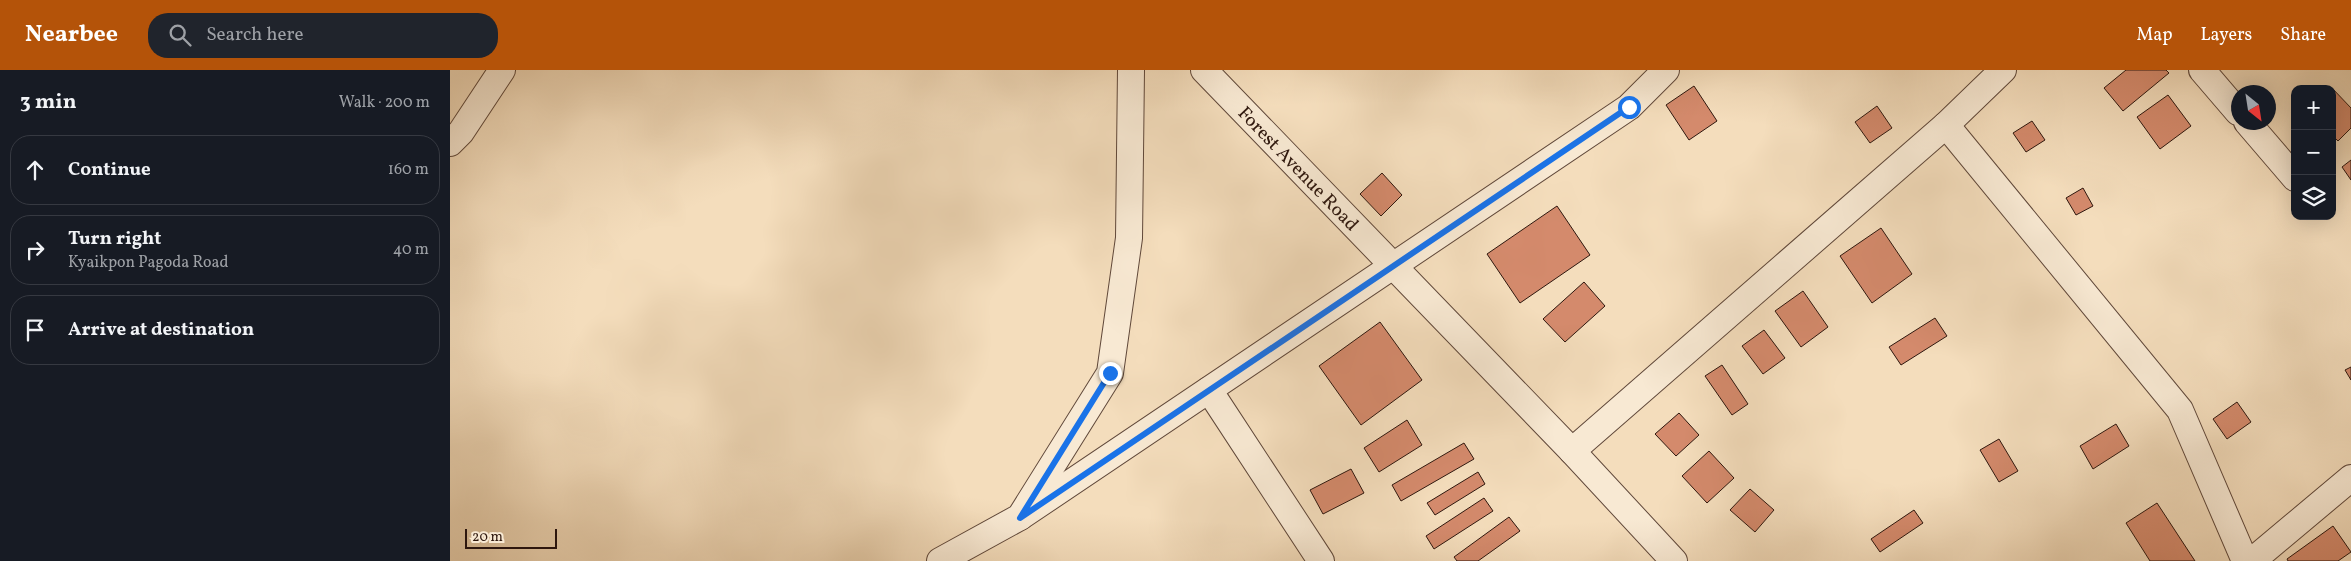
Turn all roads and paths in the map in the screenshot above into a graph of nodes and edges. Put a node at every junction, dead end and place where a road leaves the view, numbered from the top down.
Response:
1 (502, 70) edge
2 (1131, 70) edge
3 (1204, 70) edge
4 (1666, 70) edge
5 (2003, 70) edge
6 (2202, 70) edge
7 (2231, 104) edge
8 (1946, 125) junction
9 (2254, 130) edge
10 (450, 143) edge
11 (2292, 175) edge
12 (1394, 266) junction
13 (1209, 390) junction
14 (1572, 451) junction
15 (2351, 478) edge
16 (1020, 518) junction
17 (940, 561) edge
18 (1321, 561) edge
19 (1674, 561) edge
20 (2245, 561) edge
21 (2252, 561) edge

1 - 10 street
2 - 16 street
3 - 12 street, Forest Avenue Road
4 - 12 street
5 - 8 street
6 - 7 street
8 - 14 street
8 - 20 street
9 - 11 street
12 - 13 street
12 - 14 street, Forest Avenue Road
13 - 16 street
13 - 18 street
14 - 19 street, Forest Avenue Road
15 - 21 street
16 - 17 street

